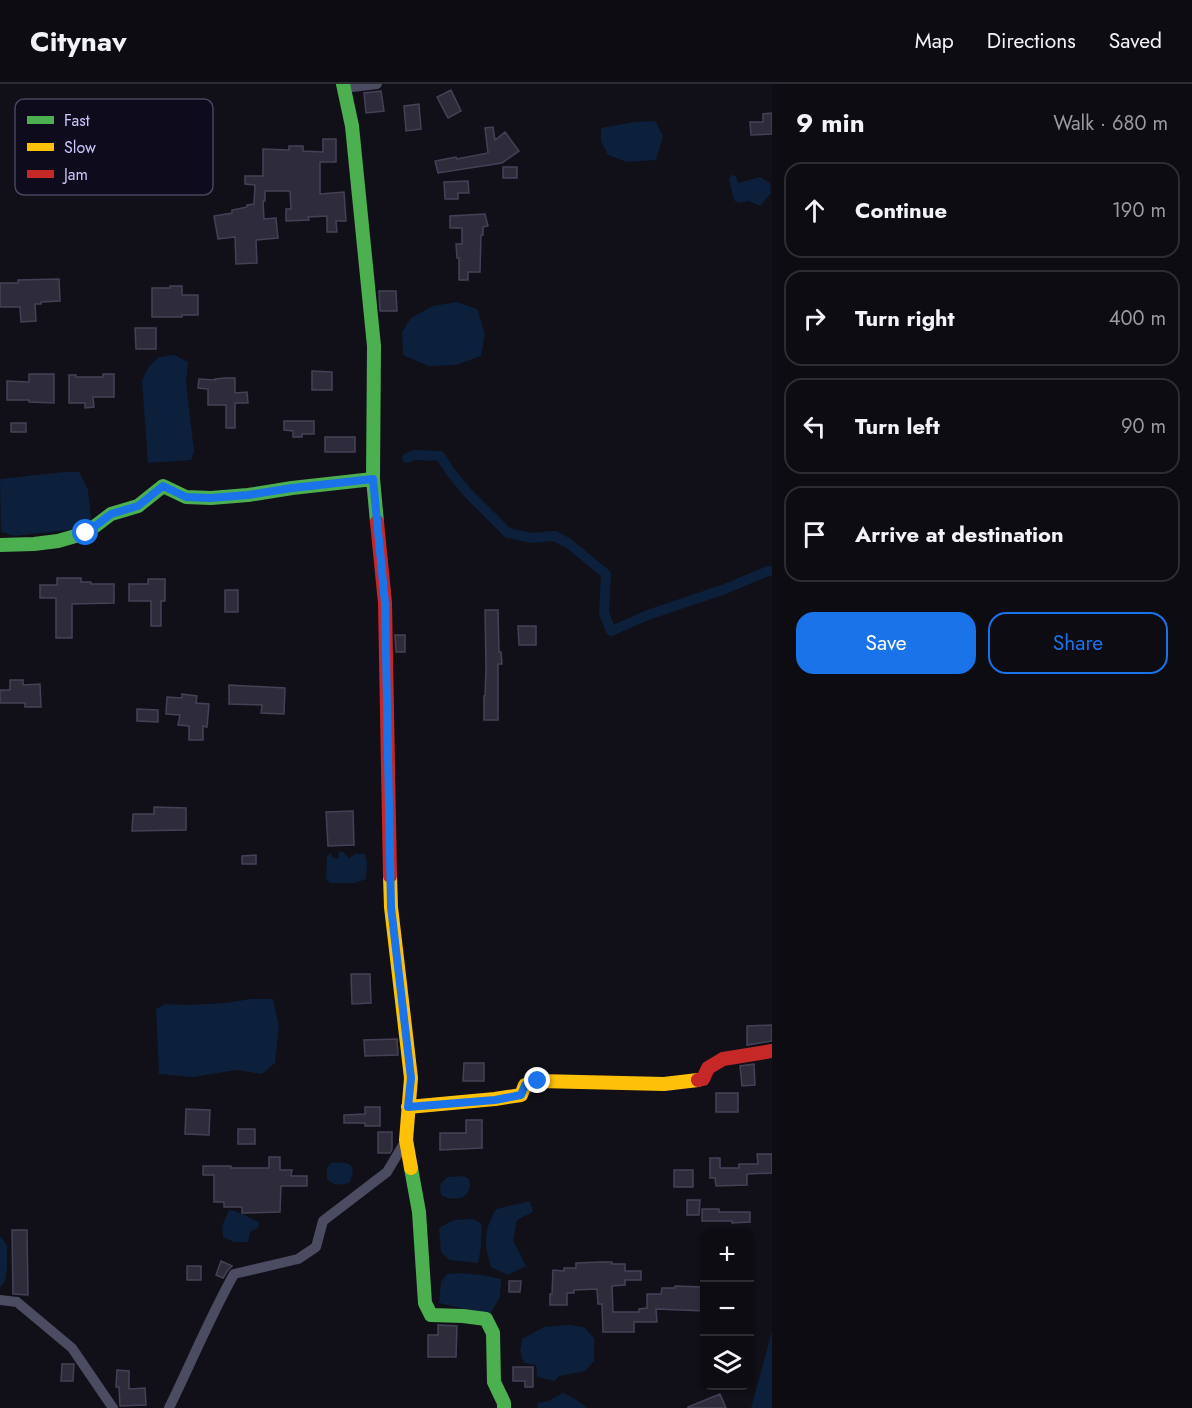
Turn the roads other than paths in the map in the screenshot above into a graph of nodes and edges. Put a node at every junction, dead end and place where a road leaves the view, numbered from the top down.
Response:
1 (376, 84) edge
2 (344, 86) edge
3 (373, 479) junction
4 (0, 545) edge
5 (772, 1052) edge
6 (408, 1107) junction
7 (406, 1140) junction
8 (0, 1300) edge
9 (113, 1408) edge
10 (169, 1408) edge
11 (504, 1408) edge

1 - 2 street
2 - 3 street
3 - 4 street
3 - 6 street
5 - 6 street
6 - 7 street
7 - 10 street
7 - 11 street
8 - 9 street

